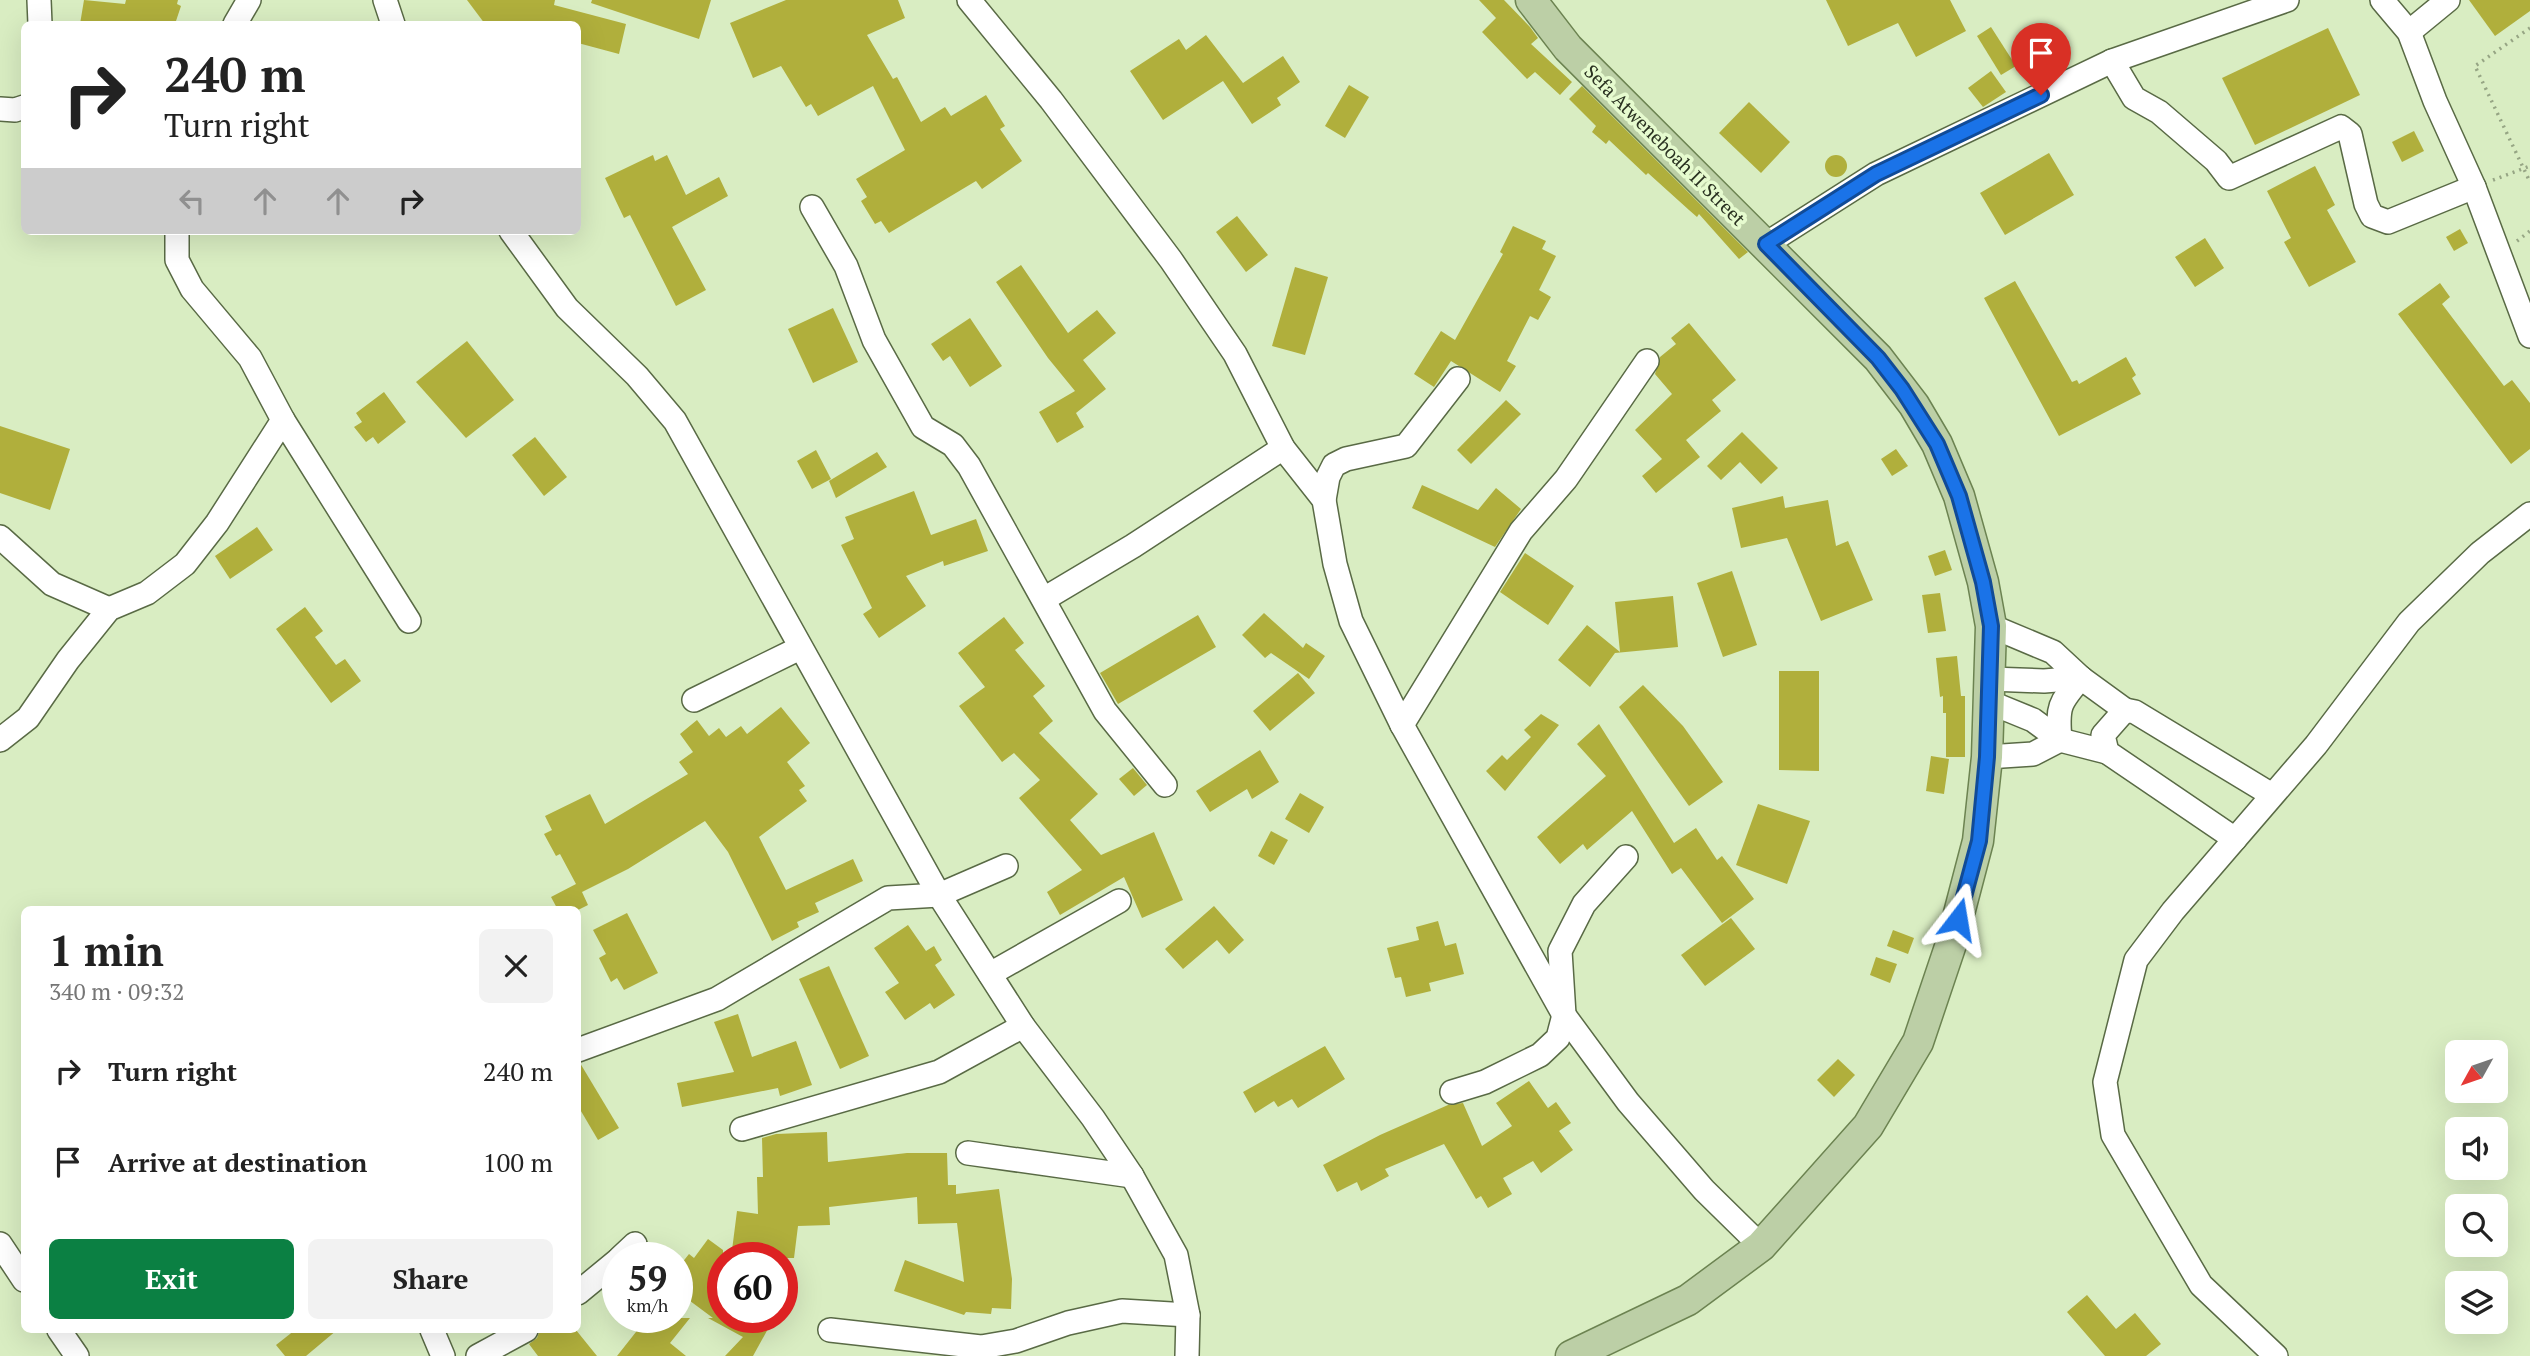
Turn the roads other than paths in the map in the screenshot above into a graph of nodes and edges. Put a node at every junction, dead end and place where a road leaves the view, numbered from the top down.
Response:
1 (39, 0) edge
2 (249, 0) edge
3 (385, 0) edge
4 (969, 0) edge
5 (1531, 0) edge
6 (2287, 0) edge
7 (2382, 0) edge
8 (2448, 0) edge
9 (40, 21) edge
10 (237, 21) edge
11 (392, 21) edge
12 (2409, 32) junction
13 (2112, 61) junction
14 (21, 108) edge
15 (0, 109) edge
16 (2473, 187) junction
17 (812, 207) dead end
18 (177, 235) edge
19 (514, 235) edge
20 (1766, 244) junction
21 (2530, 336) edge
22 (1647, 360) dead end
23 (1458, 379) dead end
24 (283, 420) junction
25 (1283, 448) junction
26 (1324, 500) junction
27 (2530, 514) edge
28 (0, 537) edge
29 (1044, 599) junction
30 (109, 610) junction
31 (409, 621) dead end
32 (1991, 626) junction
33 (800, 648) junction
34 (2081, 678) junction
35 (1990, 691) junction
36 (694, 700) dead end
37 (2125, 710) junction
38 (1402, 725) junction
39 (0, 740) edge
40 (2060, 740) junction
41 (2107, 752) junction
42 (1987, 757) junction
43 (1165, 785) dead end
44 (2273, 795) junction
45 (2235, 839) junction
46 (1626, 857) dead end
47 (1006, 866) dead end
48 (939, 895) junction
49 (1119, 901) dead end
50 (990, 975) junction
51 (1564, 1015) junction
52 (1023, 1026) junction
53 (581, 1048) edge
54 (1452, 1092) dead end
55 (742, 1129) dead end
56 (968, 1153) dead end
57 (1132, 1176) junction
58 (0, 1244) edge
59 (1761, 1246) junction
60 (602, 1273) edge
61 (21, 1276) edge
62 (581, 1290) edge
63 (1188, 1315) junction
64 (830, 1330) dead end
65 (61, 1333) edge
66 (433, 1333) edge
67 (520, 1333) edge
68 (77, 1356) edge
69 (443, 1356) edge
70 (478, 1356) edge
71 (1187, 1356) edge
72 (1571, 1356) edge
73 (2276, 1356) edge

1 - 9 street
2 - 10 street
3 - 11 street
4 - 25 street
5 - 20 main road, Sefa Atweneboah II Street
6 - 13 street
7 - 12 street
8 - 12 street
12 - 16 street
13 - 16 street
13 - 20 street
14 - 15 street
16 - 21 street
17 - 29 street
18 - 24 street
19 - 33 street
20 - 32 main road, Sefa Atweneboah II Street
22 - 38 street
23 - 26 street
24 - 30 street
24 - 31 street
25 - 26 street
25 - 29 street
26 - 38 street
27 - 44 street
28 - 30 street
29 - 43 street
30 - 39 street
32 - 34 street
32 - 35 main road, Sefa Atweneboah II Street
33 - 36 street
33 - 48 street
34 - 35 street
34 - 37 street
34 - 40 street
35 - 40 street
35 - 42 main road, Sefa Atweneboah II Street
37 - 41 street
37 - 44 street
38 - 51 street
40 - 41 street
40 - 42 street
41 - 45 street
42 - 59 main road, Sefa Atweneboah II Street
44 - 45 street
45 - 73 street
46 - 51 street
47 - 48 street
48 - 50 street
48 - 53 street
49 - 50 street
50 - 52 street
51 - 54 street
51 - 59 street
52 - 55 street
52 - 57 street
56 - 57 street
57 - 63 street
58 - 61 street
59 - 72 main road, Sefa Atweneboah II Street
60 - 62 street
63 - 64 street
63 - 71 street
65 - 68 street
66 - 69 street
67 - 70 street

